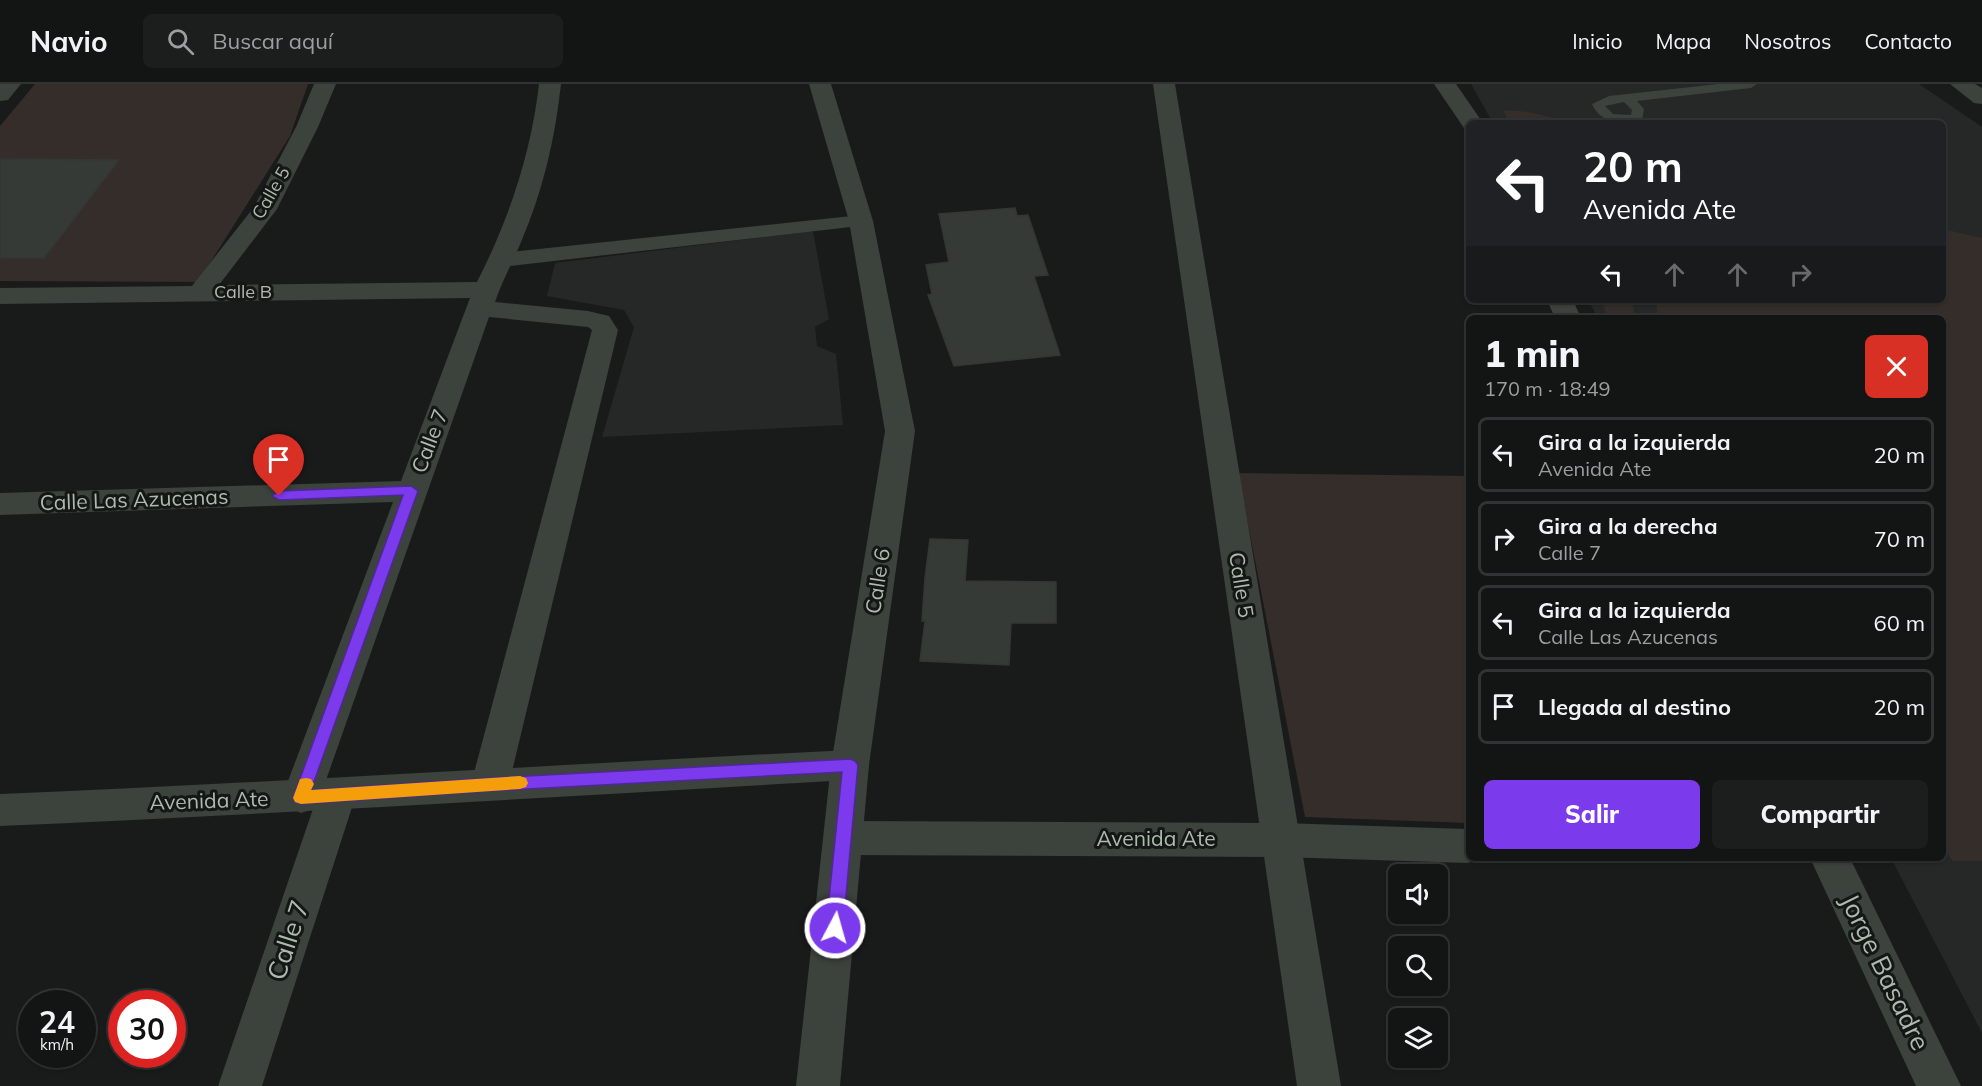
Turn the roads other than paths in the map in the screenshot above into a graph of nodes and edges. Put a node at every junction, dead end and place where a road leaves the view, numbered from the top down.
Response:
1 (10, 84) edge
2 (325, 84) edge
3 (550, 84) edge
4 (820, 84) edge
5 (1164, 84) edge
6 (1445, 84) edge
7 (1751, 84) edge
8 (1961, 84) edge
9 (0, 95) edge
10 (1627, 98) dead end
11 (1982, 98) edge
12 (1470, 120) edge
13 (861, 221) junction
14 (501, 260) junction
15 (201, 292) junction
16 (0, 296) edge
17 (483, 299) junction
18 (411, 491) junction
19 (0, 504) edge
20 (850, 765) junction
21 (490, 784) junction
22 (319, 796) junction
23 (0, 810) edge
24 (844, 838) junction
25 (1281, 840) junction
26 (1466, 846) edge
27 (1831, 861) edge
28 (240, 1086) edge
29 (818, 1086) edge
30 (1319, 1086) edge
31 (1939, 1086) edge

1 - 9 street
2 - 15 street, Calle 5
3 - 14 street, Calle 7
4 - 13 street, Calle 6
5 - 25 street, Calle 5
6 - 12 street
7 - 10 lane
8 - 11 street
13 - 14 street
13 - 20 street, Calle 6
14 - 17 street, Calle 7
15 - 16 street, Calle B
15 - 17 street, Calle B
17 - 18 street, Calle 7
17 - 21 street, Calle B
18 - 19 street, Calle Las Azucenas
18 - 22 street, Calle 7
20 - 21 street, Avenida Ate
20 - 24 street, Calle 6
21 - 22 street, Avenida Ate
22 - 23 street, Avenida Ate
22 - 28 street, Calle 7
24 - 25 street, Avenida Ate
24 - 29 street, Calle 6
25 - 26 street, Avenida Ate
25 - 30 street, Calle 5
27 - 31 street, Jorge Basadre

